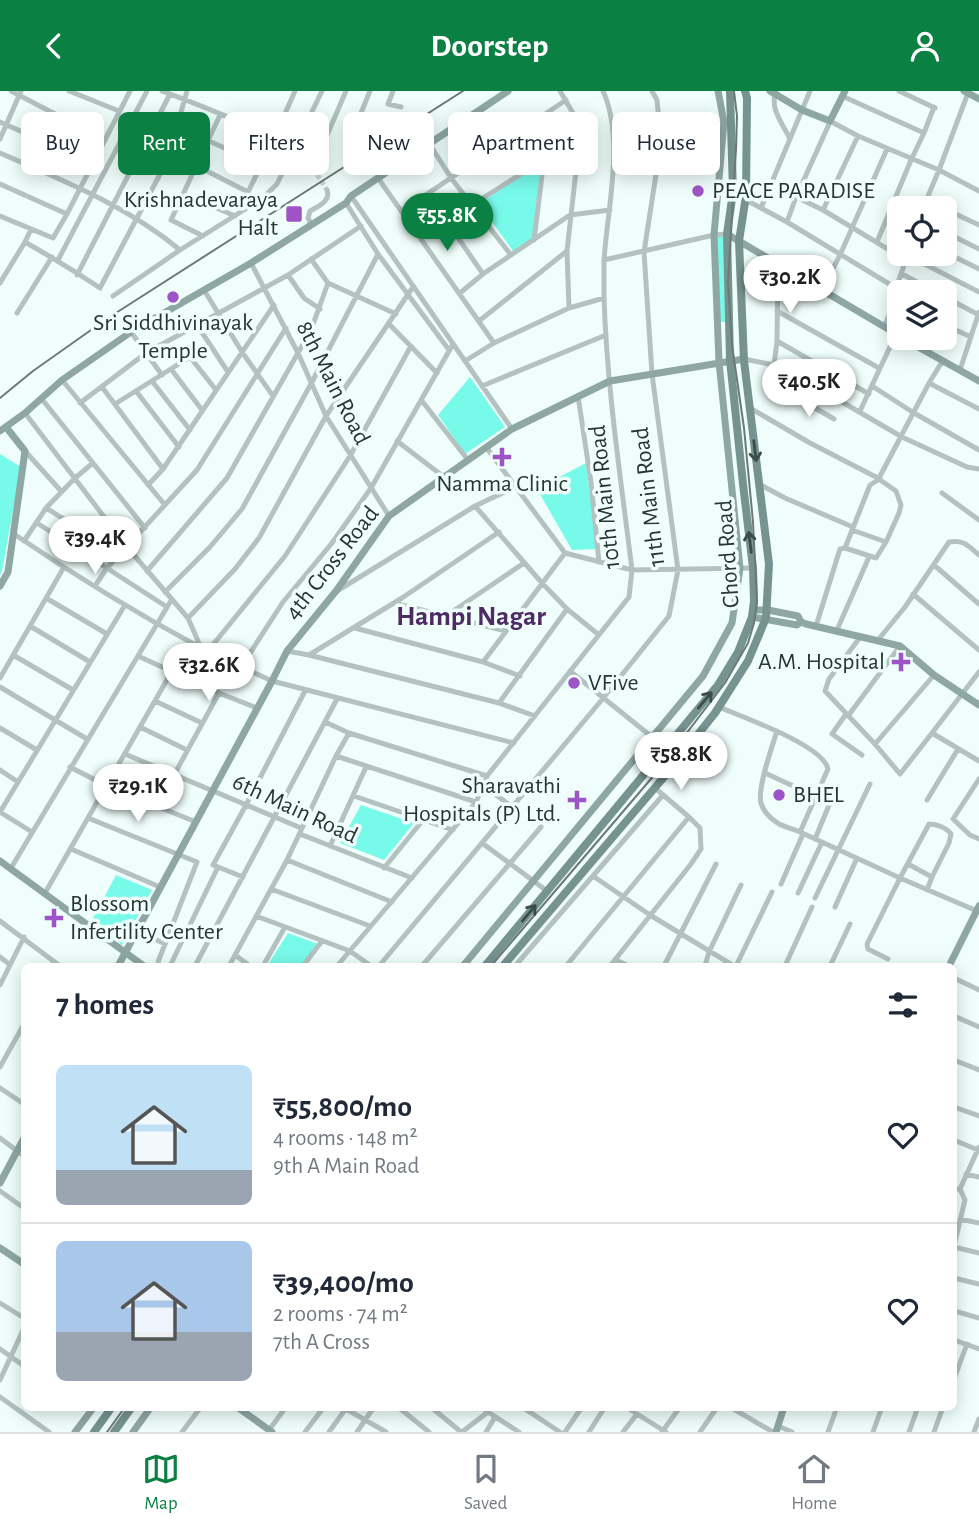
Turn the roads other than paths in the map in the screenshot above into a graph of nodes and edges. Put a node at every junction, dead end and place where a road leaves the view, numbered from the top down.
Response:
1 (11, 91) edge
2 (69, 91) edge
3 (130, 91) edge
4 (147, 91) edge
5 (162, 91) edge
6 (187, 91) edge
7 (287, 91) edge
8 (322, 91) edge
9 (346, 91) edge
10 (370, 91) edge
11 (393, 91) edge
12 (508, 91) edge
13 (560, 91) edge
14 (603, 91) edge
15 (652, 91) edge
16 (718, 91) edge
17 (730, 91) edge
18 (745, 91) edge
19 (810, 91) edge
20 (899, 91) edge
21 (294, 92) edge
22 (774, 92) edge
23 (966, 92) edge
24 (20, 93) edge
25 (170, 94) junction
26 (843, 94) edge
27 (979, 99) edge
28 (185, 100) junction
29 (566, 100) junction
30 (401, 107) dead end
31 (802, 110) junction
32 (119, 111) junction
33 (54, 112) edge
34 (285, 112) edge
35 (312, 112) edge
36 (361, 112) edge
37 (547, 112) edge
38 (658, 112) edge
39 (220, 115) junction
40 (224, 117) edge
41 (830, 121) junction
42 (724, 122) junction
43 (3, 123) edge
44 (720, 123) edge
45 (21, 131) edge
46 (329, 131) edge
47 (924, 133) junction
48 (858, 136) junction
49 (210, 137) edge
50 (0, 139) edge
51 (790, 139) junction
52 (434, 140) edge
53 (887, 149) junction
54 (434, 151) edge
55 (0, 152) edge
56 (911, 160) junction
57 (939, 170) junction
58 (210, 173) edge
59 (193, 175) edge
60 (257, 175) edge
61 (281, 175) edge
62 (382, 175) edge
63 (455, 175) edge
64 (519, 175) edge
65 (542, 175) edge
66 (656, 175) edge
67 (378, 178) junction
68 (451, 178) junction
69 (0, 184) edge
70 (80, 188) junction
71 (327, 190) dead end
72 (979, 191) edge
73 (248, 192) junction
74 (184, 194) junction
75 (428, 194) junction
76 (92, 196) junction
77 (928, 196) edge
78 (796, 197) junction
79 (348, 200) junction
80 (746, 200) junction
81 (472, 205) junction
82 (113, 206) junction
83 (244, 208) junction
84 (761, 208) junction
85 (610, 209) junction
86 (823, 210) junction
87 (402, 211) junction
88 (67, 214) junction
89 (570, 215) junction
90 (957, 215) edge
91 (0, 216) edge
92 (235, 216) junction
93 (137, 219) junction
94 (787, 222) junction
95 (312, 225) junction
96 (979, 225) edge
97 (361, 226) junction
98 (852, 228) junction
99 (32, 229) junction
100 (727, 234) junction
101 (714, 235) junction
102 (204, 236) junction
103 (957, 238) edge
104 (534, 241) junction
105 (739, 241) junction
106 (25, 242) junction
107 (877, 242) junction
108 (887, 247) edge
109 (979, 249) edge
110 (180, 250) junction
111 (567, 251) junction
112 (644, 252) junction
113 (378, 254) junction
114 (511, 255) junction
115 (840, 255) junction
116 (957, 257) edge
117 (55, 259) junction
118 (311, 259) junction
119 (604, 260) junction
120 (251, 263) junction
121 (778, 265) junction
122 (904, 266) edge
123 (927, 266) edge
124 (979, 269) edge
125 (483, 274) junction
126 (902, 274) junction
127 (77, 275) junction
128 (288, 275) junction
129 (899, 280) edge
130 (913, 280) edge
131 (0, 283) edge
132 (328, 283) junction
133 (887, 283) edge
134 (414, 287) junction
135 (265, 289) junction
136 (204, 290) junction
137 (821, 291) junction
138 (979, 292) edge
139 (460, 293) junction
140 (409, 294) junction
141 (357, 295) junction
142 (113, 296) dead end
143 (604, 298) junction
144 (957, 303) edge
145 (274, 305) junction
146 (569, 308) junction
147 (320, 309) junction
148 (777, 311) junction
149 (17, 313) dead end
150 (218, 313) junction
151 (396, 314) junction
152 (979, 314) edge
153 (479, 321) junction
154 (887, 321) edge
155 (389, 324) junction
156 (197, 325) junction
157 (884, 327) junction
158 (286, 328) junction
159 (887, 329) edge
160 (957, 331) edge
161 (131, 332) junction
162 (606, 335) junction
163 (971, 337) junction
164 (777, 341) junction
165 (494, 343) junction
166 (209, 345) junction
167 (411, 346) junction
168 (451, 347) junction
169 (890, 350) edge
170 (925, 350) edge
171 (242, 352) junction
172 (146, 353) junction
173 (299, 353) junction
174 (190, 357) junction
175 (744, 359) junction
176 (730, 360) junction
177 (464, 361) junction
178 (945, 361) junction
179 (719, 362) junction
180 (774, 365) junction
181 (879, 368) junction
182 (171, 369) junction
183 (960, 370) junction
184 (228, 372) junction
185 (257, 373) junction
186 (437, 373) junction
187 (652, 374) junction
188 (162, 375) junction
189 (62, 380) junction
190 (152, 381) junction
191 (610, 381) junction
192 (805, 381) junction
193 (979, 381) edge
194 (312, 382) junction
195 (929, 383) junction
196 (482, 386) junction
197 (872, 386) junction
198 (102, 387) junction
199 (215, 390) junction
200 (136, 391) junction
201 (869, 394) junction
202 (273, 396) junction
203 (578, 396) junction
204 (41, 398) junction
205 (422, 401) junction
206 (80, 403) junction
207 (116, 404) junction
208 (750, 408) junction
209 (979, 409) edge
210 (202, 410) junction
211 (860, 411) junction
212 (25, 413) junction
213 (914, 413) junction
214 (326, 416) junction
215 (834, 419) dead end
216 (3, 429) edge
217 (512, 429) junction
218 (190, 430) junction
219 (902, 436) junction
220 (397, 441) junction
221 (179, 447) junction
222 (486, 447) junction
223 (979, 450) edge
224 (25, 451) junction
225 (350, 456) junction
226 (468, 460) junction
227 (93, 463) junction
228 (163, 469) junction
229 (979, 469) edge
230 (444, 477) junction
231 (75, 478) junction
232 (878, 480) junction
233 (759, 484) junction
234 (148, 485) junction
235 (516, 487) junction
236 (371, 488) junction
237 (61, 491) junction
238 (942, 493) dead end
239 (165, 505) junction
240 (475, 506) junction
241 (47, 508) junction
242 (389, 516) junction
243 (979, 520) edge
244 (37, 523) junction
245 (145, 528) junction
246 (853, 529) junction
247 (499, 532) junction
248 (13, 534) junction
249 (24, 541) junction
250 (886, 542) junction
251 (127, 547) junction
252 (845, 548) junction
253 (565, 553) junction
254 (120, 554) junction
255 (979, 555) edge
256 (869, 557) junction
257 (599, 562) junction
258 (524, 563) junction
259 (934, 565) junction
260 (64, 567) junction
261 (107, 568) junction
262 (740, 568) junction
263 (753, 568) junction
264 (632, 570) junction
265 (677, 570) junction
266 (147, 571) junction
267 (542, 583) junction
268 (0, 586) edge
269 (95, 586) junction
270 (336, 591) junction
271 (165, 592) junction
272 (913, 594) junction
273 (46, 598) junction
274 (172, 599) junction
275 (393, 603) junction
276 (979, 604) edge
277 (125, 605) junction
278 (167, 607) junction
279 (567, 609) junction
280 (753, 613) junction
281 (767, 614) junction
282 (446, 616) junction
283 (188, 618) junction
284 (156, 624) junction
285 (30, 626) junction
286 (816, 626) junction
287 (354, 628) junction
288 (837, 630) junction
289 (506, 631) junction
290 (107, 634) junction
291 (599, 635) junction
292 (861, 636) junction
293 (878, 640) junction
294 (900, 646) junction
295 (201, 649) junction
296 (979, 650) edge
297 (286, 651) junction
298 (208, 652) junction
299 (13, 655) junction
300 (309, 655) junction
301 (138, 656) junction
302 (90, 661) junction
303 (483, 662) junction
304 (241, 667) junction
305 (172, 671) junction
306 (570, 671) junction
307 (979, 672) edge
308 (520, 675) junction
309 (934, 675) junction
310 (0, 678) edge
311 (272, 681) junction
312 (0, 687) edge
313 (72, 690) junction
314 (305, 691) junction
315 (219, 693) junction
316 (962, 695) junction
317 (604, 697) junction
318 (337, 699) junction
319 (155, 701) junction
320 (499, 703) junction
321 (979, 705) edge
322 (719, 707) junction
323 (257, 708) junction
324 (847, 715) junction
325 (535, 716) junction
326 (55, 720) junction
327 (325, 722) junction
328 (202, 723) junction
329 (140, 726) junction
330 (0, 728) edge
331 (777, 731) junction
332 (349, 733) junction
333 (932, 733) junction
334 (652, 737) junction
335 (88, 739) junction
336 (514, 743) junction
337 (874, 744) junction
338 (958, 749) junction
339 (37, 750) junction
340 (187, 750) junction
341 (125, 754) junction
342 (862, 755) dead end
343 (336, 756) junction
344 (979, 761) edge
345 (70, 767) junction
346 (366, 767) junction
347 (0, 770) edge
348 (765, 773) junction
349 (174, 775) junction
350 (487, 776) junction
351 (979, 779) edge
352 (18, 782) junction
353 (870, 784) dead end
354 (483, 785) junction
355 (107, 786) junction
356 (655, 788) junction
357 (212, 791) junction
358 (663, 795) junction
359 (354, 796) junction
360 (817, 796) junction
361 (832, 798) dead end
362 (927, 800) dead end
363 (476, 802) junction
364 (246, 806) junction
365 (512, 807) junction
366 (275, 816) junction
367 (690, 817) junction
368 (88, 818) junction
369 (423, 820) junction
370 (196, 822) junction
371 (541, 827) dead end
372 (453, 830) junction
373 (301, 831) junction
374 (32, 832) junction
375 (802, 833) junction
376 (815, 839) junction
377 (979, 839) edge
378 (822, 842) junction
379 (482, 843) junction
380 (330, 846) junction
381 (71, 849) junction
382 (838, 849) junction
383 (178, 854) junction
384 (857, 858) junction
385 (287, 860) junction
386 (0, 861) edge
387 (509, 863) junction
388 (716, 864) dead end
389 (908, 864) junction
390 (215, 866) junction
391 (11, 868) junction
392 (384, 868) junction
393 (593, 876) junction
394 (243, 877) junction
395 (932, 877) junction
396 (412, 878) junction
397 (900, 878) junction
398 (533, 881) junction
399 (781, 884) dead end
400 (741, 885) dead end
401 (160, 887) junction
402 (271, 889) junction
403 (927, 890) junction
404 (547, 891) junction
405 (772, 892) dead end
406 (45, 893) junction
407 (797, 893) dead end
408 (624, 897) junction
409 (815, 898) dead end
410 (392, 902) junction
411 (812, 907) dead end
412 (835, 907) dead end
413 (978, 909) edge
414 (650, 915) junction
415 (256, 916) junction
416 (0, 921) edge
417 (850, 924) dead end
418 (370, 926) junction
419 (285, 927) junction
420 (137, 931) junction
421 (680, 935) junction
422 (24, 937) junction
423 (322, 941) junction
424 (165, 944) junction
425 (350, 951) junction
426 (125, 952) junction
427 (709, 952) junction
428 (235, 955) junction
429 (0, 957) edge
430 (888, 959) dead end
431 (616, 960) junction
432 (158, 962) dead end
433 (54, 963) edge
434 (120, 963) edge
435 (140, 963) edge
436 (171, 963) edge
437 (197, 963) edge
438 (231, 963) edge
439 (246, 963) edge
440 (265, 963) edge
441 (305, 963) edge
442 (340, 963) edge
443 (367, 963) edge
444 (382, 963) edge
445 (425, 963) edge
446 (465, 963) edge
447 (487, 963) edge
448 (506, 963) edge
449 (518, 963) edge
450 (569, 963) edge
451 (613, 963) edge
452 (622, 963) edge
453 (666, 963) edge
454 (706, 963) edge
455 (729, 963) edge
456 (736, 963) edge
457 (786, 963) edge
458 (831, 963) edge
459 (951, 963) edge
460 (9, 964) junction
461 (957, 979) edge
462 (0, 985) edge
463 (979, 990) edge
464 (957, 1017) edge
465 (979, 1027) edge
466 (21, 1029) edge
467 (2, 1058) edge
468 (957, 1061) edge
469 (0, 1067) edge
470 (979, 1070) edge
471 (0, 1088) edge
472 (21, 1102) edge
473 (957, 1108) edge
474 (979, 1116) edge
475 (0, 1138) edge
476 (957, 1141) edge
477 (978, 1149) edge
478 (21, 1153) edge
479 (966, 1174) junction
480 (979, 1177) edge
481 (0, 1183) edge
482 (957, 1189) edge
483 (0, 1191) edge
484 (21, 1206) edge
485 (960, 1219) junction
486 (979, 1223) edge
487 (957, 1232) edge
488 (957, 1247) edge
489 (0, 1248) edge
490 (979, 1252) edge
491 (21, 1263) edge
492 (957, 1279) edge
493 (979, 1284) edge
494 (0, 1303) edge
495 (958, 1312) dead end
496 (21, 1316) edge
497 (979, 1318) edge
498 (21, 1334) edge
499 (957, 1341) edge
500 (967, 1345) junction
501 (0, 1349) edge
502 (979, 1349) edge
503 (11, 1356) junction
504 (21, 1364) edge
505 (957, 1371) edge
506 (0, 1380) edge
507 (0, 1397) edge
508 (91, 1411) edge
509 (109, 1411) edge
510 (129, 1411) edge
511 (148, 1411) edge
512 (198, 1411) edge
513 (245, 1411) edge
514 (284, 1411) edge
515 (321, 1411) edge
516 (344, 1411) edge
517 (350, 1411) edge
518 (371, 1411) edge
519 (403, 1411) edge
520 (436, 1411) edge
521 (528, 1411) edge
522 (579, 1411) edge
523 (602, 1411) edge
524 (633, 1411) edge
525 (641, 1411) edge
526 (677, 1411) edge
527 (715, 1411) edge
528 (738, 1411) edge
529 (782, 1411) edge
530 (836, 1411) edge
531 (881, 1411) edge
532 (917, 1411) edge
533 (942, 1411) edge
534 (488, 1412) joint
535 (638, 1414) junction
536 (495, 1417) junction
537 (979, 1419) edge
538 (364, 1421) junction
539 (701, 1430) edge
540 (775, 1430) edge
541 (186, 1431) edge
542 (271, 1431) edge
543 (664, 1431) edge
544 (49, 1432) edge
545 (75, 1432) edge
546 (94, 1432) edge
547 (114, 1432) edge
548 (133, 1432) edge
549 (305, 1432) edge
550 (329, 1432) edge
551 (356, 1432) edge
552 (386, 1432) edge
553 (429, 1432) edge
554 (462, 1432) edge
555 (486, 1432) edge
556 (519, 1432) edge
557 (562, 1432) edge
558 (589, 1432) edge
559 (623, 1432) edge
560 (711, 1432) edge
561 (792, 1432) edge
562 (828, 1432) edge
563 (873, 1432) edge
564 (909, 1432) edge
565 (934, 1432) edge
566 (974, 1432) edge

1 - 24 street
2 - 32 street
3 - 32 street
4 - 76 street
5 - 25 street
6 - 28 street
7 - 21 street
8 - 35 street
9 - 46 street
10 - 36 street
11 - 30 street
12 - 52 street
13 - 29 street
14 - 85 street, 10th Main Road
15 - 38 street, 11th Main Road
16 - 42 street
17 - 100 main road, Chord Road
18 - 80 main road, Chord Road
19 - 31 street
20 - 47 street
21 - 34 street
22 - 31 street
22 - 51 street
23 - 27 street
23 - 57 street
24 - 33 street
24 - 43 street
25 - 28 street
25 - 82 street
26 - 41 street
26 - 47 street
28 - 39 street
28 - 93 street
29 - 37 street
29 - 89 street
31 - 41 street
31 - 51 street
32 - 70 street
39 - 40 street
39 - 49 street
41 - 48 street
41 - 78 street
42 - 44 street
42 - 101 street
43 - 45 street
43 - 50 street
47 - 56 street
48 - 53 street
48 - 86 street
51 - 84 street
53 - 56 street
53 - 98 street
54 - 68 street
55 - 70 street
56 - 57 street
56 - 107 street
57 - 72 street
57 - 77 street
58 - 73 street
59 - 74 street
60 - 73 street
61 - 83 street
62 - 67 street
63 - 68 street
64 - 81 street
65 - 104 street
66 - 112 street, 11th Main Road
67 - 79 street
67 - 87 street
68 - 75 street
68 - 81 street
69 - 88 street
70 - 76 street
70 - 88 street
71 - 95 street
73 - 83 street
74 - 92 street
74 - 102 street
75 - 87 street
75 - 125 street
76 - 82 street
76 - 117 street
78 - 86 street
78 - 94 street
79 - 95 street
79 - 97 street
79 - 134 street
80 - 84 street
80 - 105 main road, Chord Road
81 - 114 street
82 - 93 street
82 - 127 street
83 - 92 street
84 - 94 street
85 - 89 street
85 - 119 street, 10th Main Road
86 - 98 street
87 - 139 street
88 - 99 street
89 - 104 street
89 - 111 street
90 - 96 street
91 - 99 street
92 - 102 street
93 - 110 street
93 - 127 street
94 - 115 street
95 - 120 street
97 - 113 street
97 - 118 street
98 - 107 street
98 - 115 street
99 - 106 street
100 - 101 street
100 - 105 street
100 - 176 main road, Chord Road
101 - 112 street
101 - 179 street
102 - 110 street
103 - 109 street
104 - 114 street
105 - 121 street
105 - 175 main road, Chord Road
106 - 117 street
106 - 131 street
107 - 108 street
110 - 142 street
111 - 146 street
111 - 153 street
112 - 119 street
112 - 187 street, 11th Main Road
113 - 140 street
113 - 141 street
114 - 125 street
115 - 133 street
115 - 137 street
116 - 124 street
117 - 127 street
117 - 149 street
118 - 128 street
118 - 132 street
119 - 143 street, 10th Main Road
120 - 135 street, 8th Main Road
120 - 136 street
121 - 137 street
121 - 148 street
122 - 126 street
123 - 138 street
125 - 139 street
126 - 129 street
126 - 130 street
128 - 135 street
128 - 147 street
132 - 141 street
132 - 147 street
134 - 140 street
134 - 168 street
135 - 145 street, 8th Main Road
135 - 150 street
136 - 150 street
136 - 161 street
137 - 157 street
139 - 153 street
140 - 151 street
140 - 168 street
141 - 151 street
141 - 194 street
143 - 146 street
143 - 162 street, 10th Main Road
144 - 152 street
145 - 158 street, 8th Main Road
145 - 171 street
146 - 165 street
147 - 173 street
148 - 164 street
148 - 181 street
150 - 156 street
150 - 171 street
151 - 155 street
152 - 163 street
153 - 165 street
154 - 157 street
155 - 167 street
155 - 214 street
156 - 166 street
156 - 172 street
157 - 159 street
158 - 173 street, 8th Main Road
158 - 185 street
160 - 163 street
161 - 172 street
161 - 189 street
162 - 191 street, 10th Main Road
162 - 196 street
163 - 183 street
164 - 180 street
164 - 201 street
165 - 177 street
166 - 174 street
166 - 184 street
167 - 186 street
167 - 225 street
168 - 177 street
168 - 186 street
169 - 181 street
170 - 178 street
171 - 184 street
171 - 185 street
172 - 188 street
172 - 198 street
173 - 194 street, 8th Main Road
173 - 202 street
174 - 182 street
174 - 199 street
175 - 176 street
175 - 180 street
175 - 208 main road, Chord Road
176 - 179 street
263 -> 176 main road, Chord Road
177 - 196 street
178 - 183 street
178 - 195 street
179 - 187 street
179 - 262 street
180 - 192 street
181 - 197 street
182 - 188 street
182 - 210 street
183 - 193 street
184 - 199 street
185 - 202 street
185 - 239 street
186 - 205 street
187 - 191 street
187 - 265 street, 11th Main Road
188 - 190 street
189 - 204 street
189 - 206 street
190 - 200 street
190 - 218 street
191 - 203 street
191 - 264 street, 10th Main Road
192 - 211 street
192 - 215 street
194 - 214 street, 8th Main Road
194 - 271 street
195 - 209 street
195 - 213 street
196 - 217 street
197 - 201 street
197 - 213 street
198 - 206 street
198 - 207 street
199 - 210 street
200 - 207 street
200 - 221 street
201 - 211 street
202 - 266 street
203 - 217 street, 4th Cross Road
203 - 257 street
204 - 212 street
204 - 227 street
205 - 220 street
205 - 226 street
206 - 234 street
207 - 228 street
208 - 232 street
208 -> 233 main road, Chord Road
210 - 218 street
211 - 219 street
212 - 216 street
212 - 231 street
213 - 219 street
213 - 223 street
214 - 225 street, 8th Main Road
214 - 283 street
216 - 224 street
217 - 222 street, 4th Cross Road
218 - 221 street
219 - 229 street
219 - 232 street
220 - 230 street
220 - 236 street
221 - 228 street
222 - 226 street, 4th Cross Road
222 - 235 street
224 - 237 street
224 - 248 street
225 - 236 street, 8th Main Road
225 - 298 street
226 - 230 street, 4th Cross Road
227 - 231 street
227 - 245 street
228 - 234 street
230 - 242 street, 4th Cross Road
231 - 237 street
231 - 251 street
232 - 246 street
232 - 250 street
233 - 246 street
233 - 281 main road, Chord Road
234 - 239 street
235 - 240 street
235 - 253 street
236 - 242 street, 8th Main Road
236 - 304 street
237 - 241 street
238 - 243 street
239 - 245 street
240 - 247 street
240 - 270 street
241 - 244 street
241 - 254 street
242 - 270 street, 4th Cross Road
244 - 249 street
244 - 261 street
245 - 251 street
246 - 250 street
246 - 252 street
247 - 258 street
247 - 275 street
248 - 249 street
248 - 268 street
249 - 260 street
250 - 256 street
251 - 254 street
251 - 266 street
252 - 256 street
252 - 286 street
253 - 257 street
253 - 267 street
254 - 261 street
255 - 259 street
256 - 288 street
257 - 264 street
258 - 267 street
258 - 282 street
259 - 272 street
259 - 276 street
260 - 269 street
260 - 273 street
261 - 269 street
261 - 278 street
262 - 263 street
262 - 265 street
262 - 334 street
263 - 280 main road, Chord Road
264 - 265 street
264 - 291 street, 10th Main Road
265 - 317 street, 11th Main Road
266 - 271 street
267 - 279 street
267 - 289 street
269 - 277 street
270 - 297 street, 4th Cross Road
271 - 274 street
272 - 293 street
272 - 296 street
273 - 285 street
273 - 290 street
274 - 278 street
274 - 283 street
275 - 282 street
275 - 287 street
277 - 284 street
277 - 290 street
278 - 284 street
279 - 291 street
279 - 308 street
280 - 281 street
404 -> 280 main road, Chord Road
281 - 286 street
281 - 322 main road, Chord Road
282 - 289 street
283 - 295 street
284 - 295 street
284 - 301 street
285 - 299 street
285 - 302 street
286 - 288 street
287 - 300 street
287 - 303 street
288 - 292 street
289 - 303 street
290 - 302 street
291 - 306 street, 10th Main Road
292 - 293 street
292 - 324 street
293 - 294 street
294 - 309 street
294 - 324 street
295 - 298 street
297 - 300 street
297 - 311 street, 4th Cross Road
298 - 304 street
299 - 310 street
299 - 313 street
300 - 320 street
301 - 305 street
301 - 335 street
302 - 313 street
303 - 308 street
304 - 311 street
305 - 315 street
305 - 319 street
306 - 317 street
306 - 325 street, 10th Main Road
307 - 316 street
308 - 320 street
309 - 316 street
309 - 337 street
311 - 314 street
311 - 323 street, 4th Cross Road
312 - 326 street
313 - 326 street
314 - 318 street
314 - 364 street
315 - 323 street
315 - 328 street
316 - 321 street
316 - 333 street
317 - 334 street
317 - 365 street, 11th Main Road
318 - 327 street
318 - 336 street
319 - 328 street
319 - 329 street
320 - 325 street
322 - 331 street
322 - 356 main road, Chord Road
323 - 357 street, 4th Cross Road
324 - 337 street
324 - 342 street
325 - 336 street, 10th Main Road
326 - 335 street
326 - 339 street
327 - 332 street
327 - 366 street
328 - 340 street
329 - 340 street
329 - 341 street
330 - 339 street
331 - 348 street
331 - 360 street
332 - 343 street
332 - 350 street
333 - 337 street
333 - 338 street
334 - 398 street
335 - 345 street
336 - 350 street, 10th Main Road
338 - 344 street
338 - 362 street
339 - 352 street
340 - 349 street
341 - 349 street, 6th Main Road
341 - 355 street
343 - 346 street
343 - 373 street
345 - 355 street
345 - 374 street
346 - 359 street
346 - 363 street
347 - 352 street
348 - 360 street
348 - 375 street
349 - 357 street, 6th Main Road
350 - 354 street, 10th Main Road
351 - 377 street
352 - 374 street
353 - 382 street
354 - 363 street, 10th Main Road
354 - 365 street
355 - 368 street
355 - 370 street
356 - 358 street
356 - 448 main road, Chord Road
357 - 364 street, 6th Main Road
357 - 370 street
358 - 367 street
358 - 393 street
359 - 369 street
359 - 380 street
360 - 375 street
361 - 376 street
363 - 372 street, 10th Main Road
364 - 366 street, 6th Main Road
364 - 390 street
365 - 379 street, 11th Main Road
366 - 373 street, 6th Main Road
366 - 394 street
367 - 408 street
367 - 414 street
368 - 381 street
368 - 383 street
369 - 372 street
369 - 392 street
370 - 383 street
371 - 387 street
372 - 396 street, 10th Main Road
373 - 380 street, 6th Main Road
373 - 385 street
374 - 391 street
375 - 376 street
375 - 399 street
376 - 378 street
378 - 382 street
378 - 407 street
379 - 387 street
379 - 444 street, 11th Main Road
380 - 392 street, 6th Main Road
381 - 401 street
381 - 406 street
382 - 384 street
382 - 409 street
383 - 401 street
383 - 424 street
384 - 397 street
384 - 412 street
385 - 402 street
385 - 410 street
386 - 391 street
387 - 398 street
387 - 445 street
388 - 421 street
389 - 395 street
389 - 395 street
389 - 397 street
390 - 394 street
390 - 436 street
391 - 406 street
392 - 396 street, 6th Main Road
393 - 408 street
393 - 449 street
394 - 437 street
395 - 403 street
396 - 410 street, 10th Main Road
397 - 403 street
397 - 430 street
398 - 404 street
398 - 446 street
400 - 427 street
401 - 420 street
402 - 415 street
402 - 418 street
403 - 413 street
447 -> 404 main road, Chord Road
405 - 456 street
406 - 426 street
408 - 414 street
408 - 450 street
410 - 418 street, 10th Main Road
411 - 457 street
413 - 459 street
414 - 421 street
414 - 431 street
415 - 419 street
415 - 428 street
416 - 422 street
417 - 458 street
418 - 425 street, 10th Main Road
419 - 423 street
419 - 440 street
420 - 424 street
420 - 426 street
421 - 427 street
421 - 453 street
422 - 433 street
422 - 460 street
423 - 425 street
423 - 441 street
424 - 432 street
425 - 442 street, 10th Main Road
425 - 443 street
426 - 434 street
426 - 435 street
427 - 454 street
427 - 455 street
428 - 438 street
428 - 439 street
429 - 460 street
431 - 451 street
431 - 452 street
460 - 462 street
461 - 463 street
464 - 465 street
466 - 467 street
467 - 469 street
468 - 470 street
471 - 472 street
473 - 474 street
475 - 478 street
476 - 477 street
477 - 479 street
478 - 481 street
479 - 480 street
479 - 482 street
482 - 485 street
483 - 484 street
485 - 486 street
485 - 487 street
488 - 490 street
489 - 491 street
492 - 493 street
494 - 496 street
495 - 497 street
498 - 503 street
499 - 500 street
500 - 502 street
500 - 505 street
501 - 503 street
503 - 504 street
503 - 506 street
507 - 544 street
508 - 545 street
509 - 546 main road
510 - 547 main road
511 - 548 street
512 - 541 street
513 - 542 street
514 - 542 street
515 - 549 street
516 - 550 street
517 - 538 street
518 - 538 street
519 - 553 street
520 - 554 street
521 - 557 street
522 - 557 street
523 - 558 street
524 - 535 street
525 - 535 street
526 - 543 street
527 - 539 street
528 - 540 street
529 - 540 street
530 - 562 street
531 - 563 street
532 - 564 street
533 - 565 street
534 - 536 street
534 - 554 street
535 - 543 street
535 - 559 street
536 - 555 street
536 - 556 street
537 - 566 street
538 - 551 street
538 - 552 street
539 - 560 street
540 - 561 street

